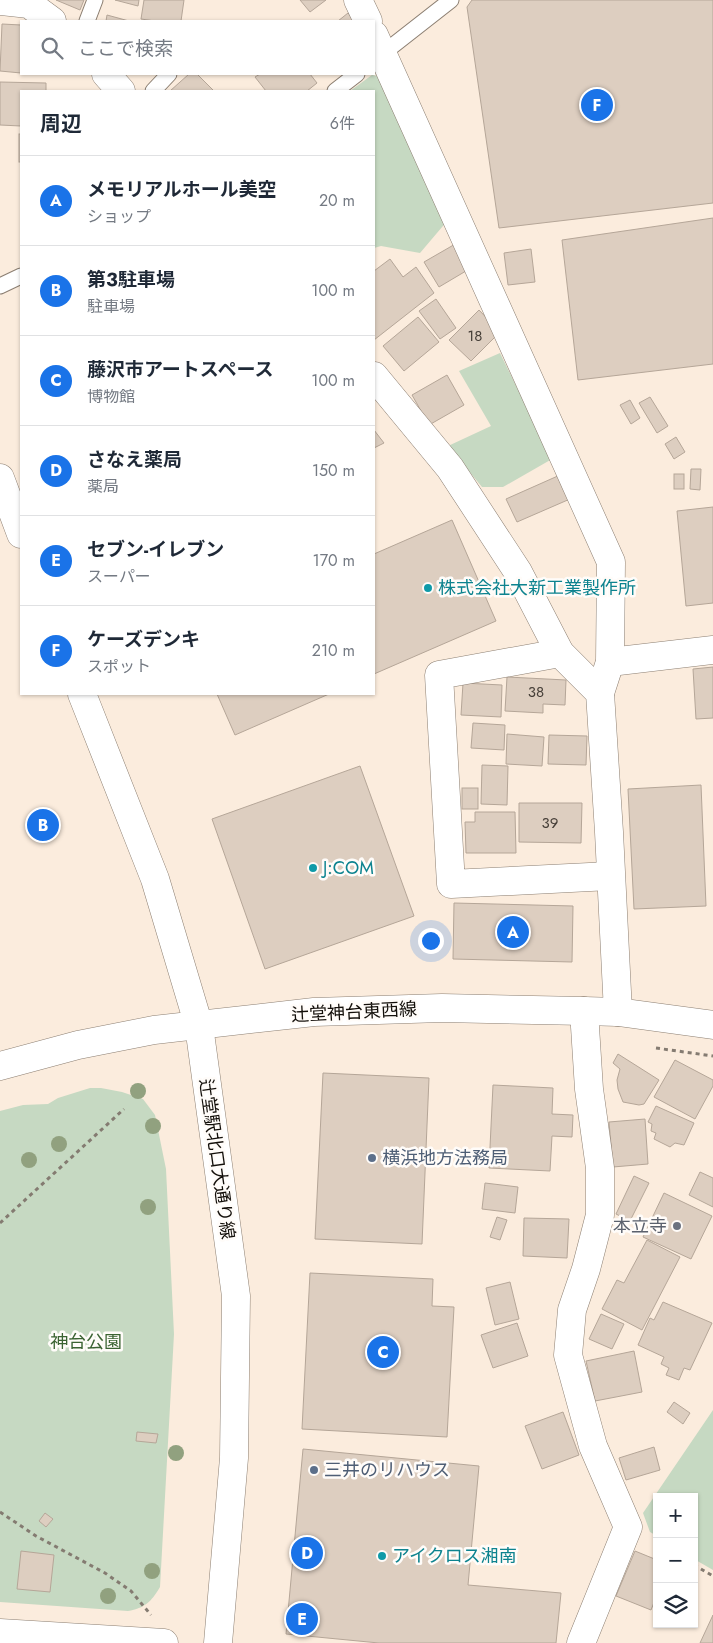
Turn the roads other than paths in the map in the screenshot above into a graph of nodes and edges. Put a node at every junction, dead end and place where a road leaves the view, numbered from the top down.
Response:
1 (0, 0) edge
2 (95, 0) edge
3 (358, 0) edge
4 (451, 0) edge
5 (51, 20) edge
6 (87, 20) edge
7 (368, 20) edge
8 (377, 50) edge
9 (107, 75) edge
10 (168, 75) edge
11 (356, 75) edge
12 (120, 90) edge
13 (154, 90) edge
14 (336, 90) edge
15 (20, 276) edge
16 (0, 286) edge
17 (375, 377) edge
18 (0, 478) edge
19 (20, 531) edge
20 (713, 650) edge
21 (560, 653) junction
22 (610, 662) junction
23 (600, 693) junction
24 (82, 695) edge
25 (610, 876) junction
26 (584, 1011) junction
27 (618, 1012) junction
28 (713, 1025) edge
29 (199, 1026) junction
30 (0, 1066) edge
31 (159, 1632) edge
32 (0, 1633) edge
33 (218, 1643) edge
34 (581, 1643) edge

1 - 5 street
2 - 6 lane
3 - 7 street
4 - 8 lane
8 - 22 street
9 - 12 street
10 - 13 lane
11 - 14 lane
15 - 16 lane
17 - 21 street
18 - 19 street
20 - 22 street
21 - 23 street
21 - 25 street
22 - 23 street
23 - 25 street
24 - 29 street, 辻堂駅北口大通り線
25 - 27 street
26 - 27 street, 辻堂神台東西線
26 - 29 street, 辻堂神台東西線
26 - 34 street
27 - 28 street, 辻堂神台東西線
29 - 30 street, 辻堂神台東西線
29 - 33 street, 辻堂駅北口大通り線
31 - 32 street

